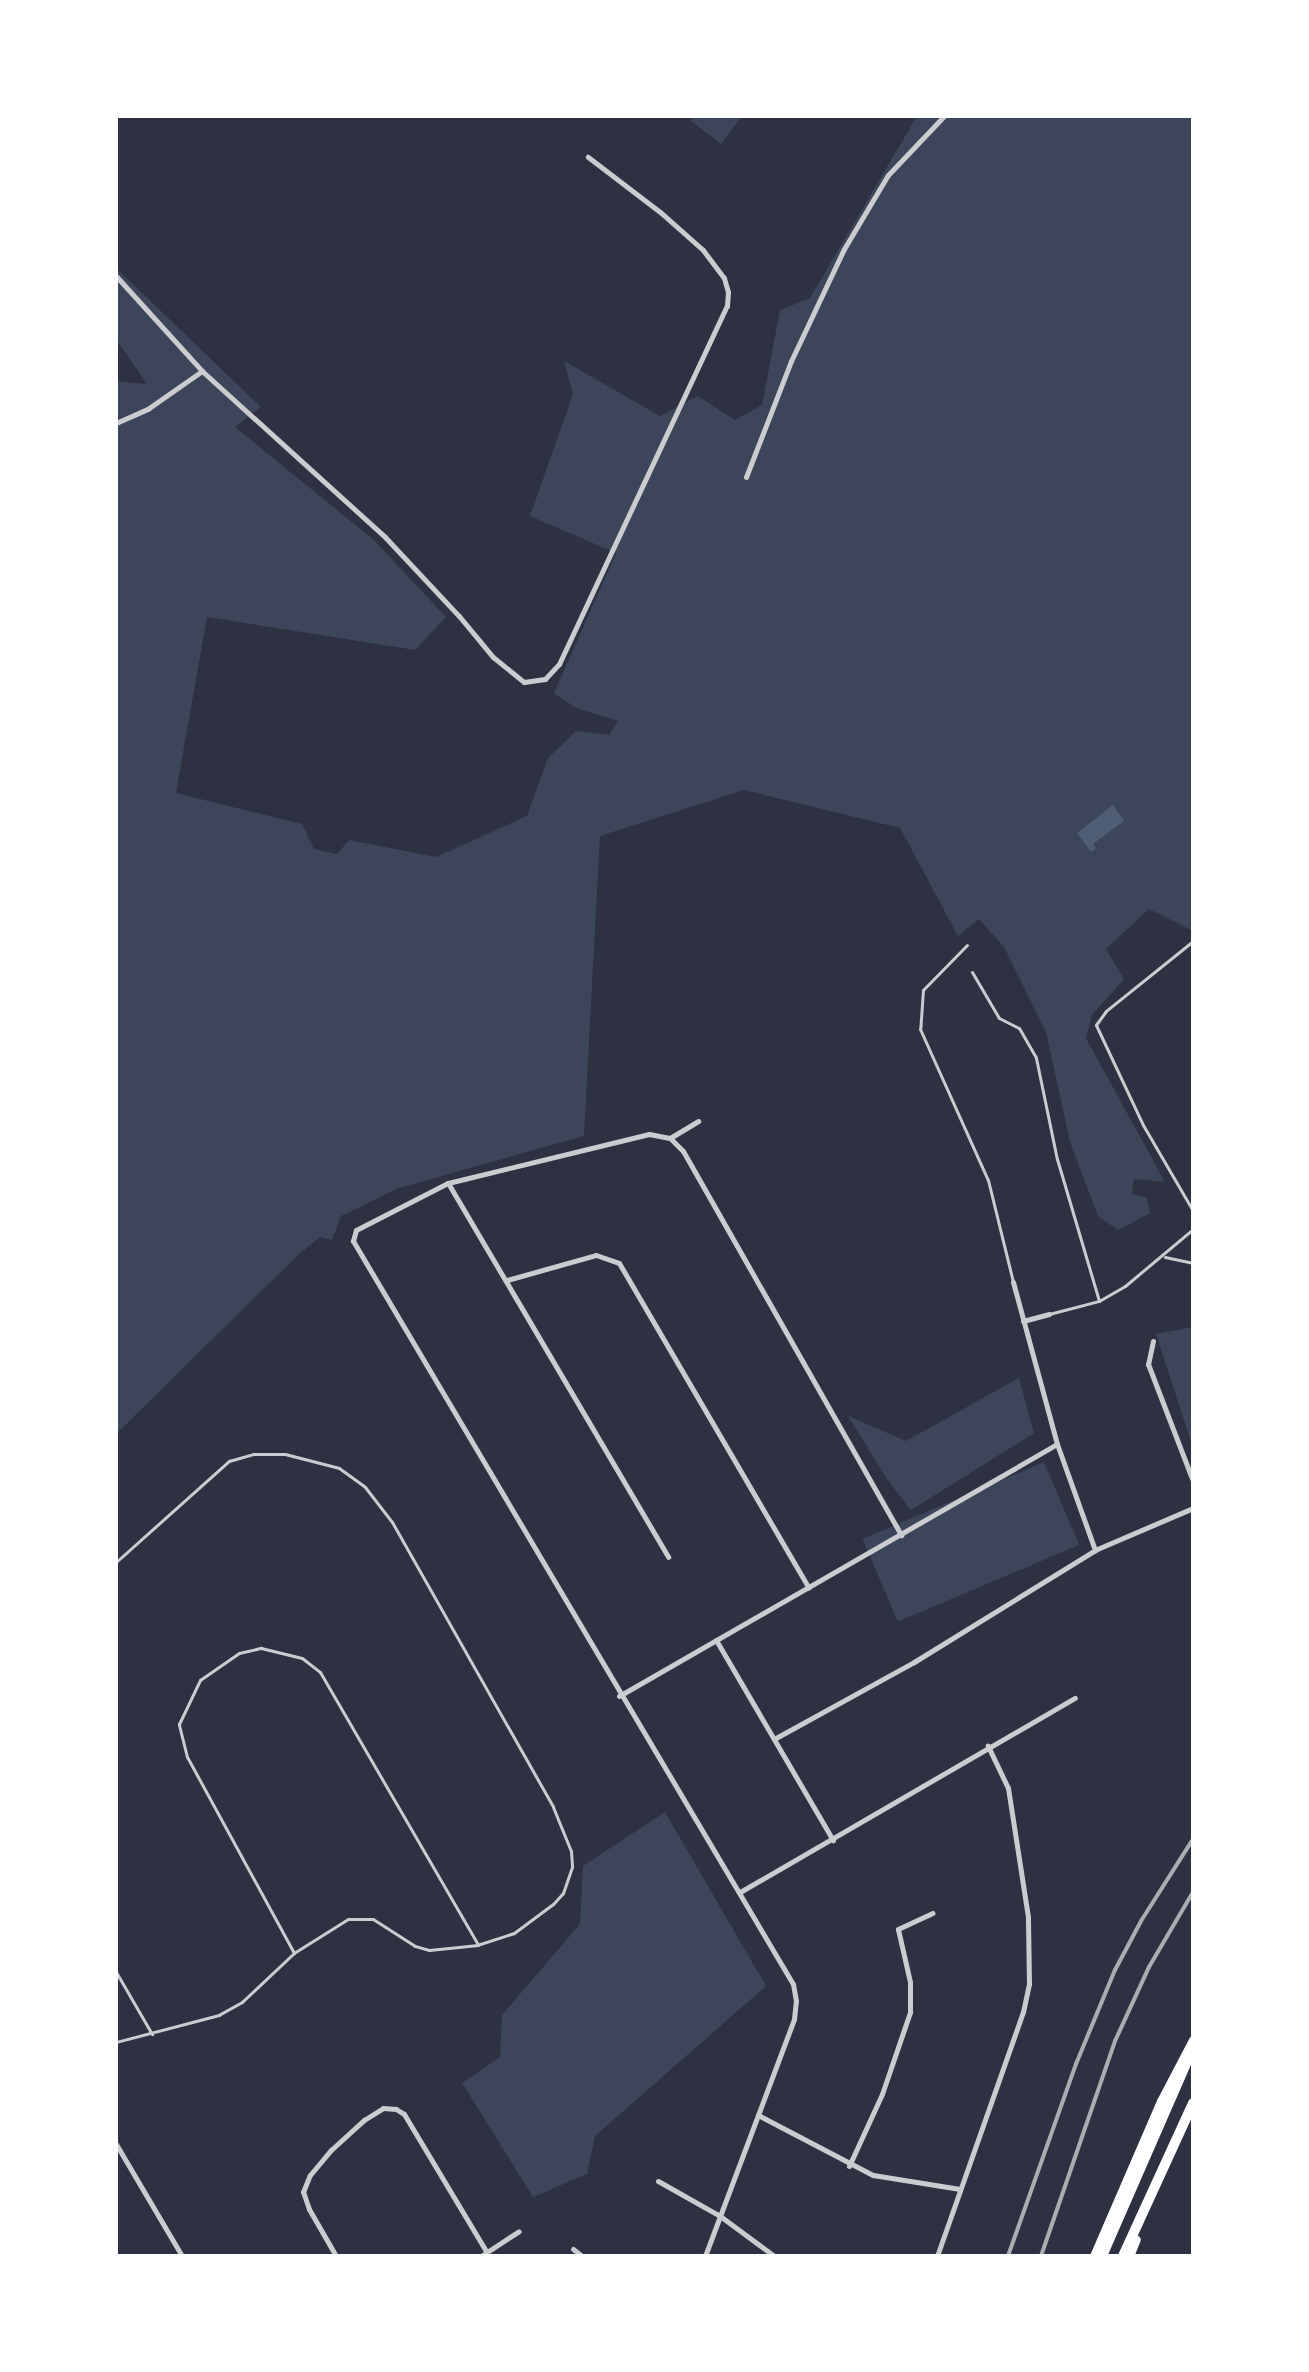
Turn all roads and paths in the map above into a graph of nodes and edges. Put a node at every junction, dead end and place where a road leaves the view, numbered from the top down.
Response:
1 (944, 116) edge
2 (588, 157) dead end
3 (116, 276) edge
4 (202, 371) junction
5 (116, 423) edge
6 (746, 477) dead end
7 (1193, 941) edge
8 (967, 945) dead end
9 (972, 972) dead end
10 (698, 1121) dead end
11 (670, 1138) junction
12 (448, 1183) junction
13 (1193, 1211) edge
14 (1193, 1229) edge
15 (1164, 1256) junction
16 (1193, 1263) edge
17 (507, 1280) junction
18 (1013, 1282) joint
19 (1099, 1301) junction
20 (1049, 1314) joint
21 (1023, 1321) junction
22 (1153, 1341) dead end
23 (1057, 1444) junction
24 (1193, 1481) edge
25 (1193, 1508) edge
26 (901, 1535) junction
27 (1095, 1550) junction
28 (668, 1557) dead end
29 (116, 1562) edge
30 (809, 1588) junction
31 (716, 1640) junction
32 (619, 1696) junction
33 (1075, 1698) dead end
34 (774, 1739) junction
35 (988, 1746) junction
36 (833, 1840) junction
37 (740, 1892) junction
38 (932, 1913) dead end
39 (478, 1945) junction
40 (294, 1953) junction
41 (116, 1972) edge
42 (152, 2034) junction
43 (1193, 2040) edge
44 (116, 2042) edge
45 (1193, 2048) edge
46 (1193, 2101) edge
47 (758, 2115) junction
48 (116, 2144) edge
49 (849, 2166) junction
50 (658, 2181) dead end
51 (960, 2189) junction
52 (720, 2216) junction
53 (519, 2231) dead end
54 (573, 2249) dead end
55 (483, 2254) edge
56 (182, 2256) edge
57 (336, 2256) edge
58 (582, 2256) edge
59 (705, 2256) edge
60 (774, 2256) edge
61 (937, 2256) edge
62 (1094, 2256) edge
63 (1102, 2256) edge
64 (1123, 2256) edge
65 (1129, 2256) edge

1 - 6 street
2 - 4 street
3 - 4 street
4 - 5 street
7 - 13 lane
8 - 18 lane
9 - 19 lane
10 - 11 street
11 - 12 street
11 - 26 street
12 - 17 street
12 - 32 street
14 - 15 lane
15 - 16 lane
15 - 19 lane
17 - 28 street
17 - 30 street
18 - 21 street
19 - 20 lane
20 - 21 street
21 - 23 street
22 - 24 street
23 - 26 street
23 - 27 street
25 - 27 street
26 - 30 street
27 - 34 street
29 - 39 lane
30 - 31 street
31 - 32 street
31 - 34 street
32 - 37 street
33 - 35 street
34 - 36 street
35 - 36 street
35 - 51 street
36 - 37 street
37 - 47 street
38 - 49 street
39 - 40 lane
39 - 40 lane
40 - 42 lane
41 - 42 lane
42 - 44 lane
43 - 62 highway
45 - 63 highway
46 - 64 highway
46 - 65 highway
47 - 49 street
47 - 52 street
48 - 56 street
49 - 51 street
50 - 52 street
51 - 61 street
52 - 59 street
52 - 60 street
53 - 55 street
54 - 58 street
55 - 57 street

